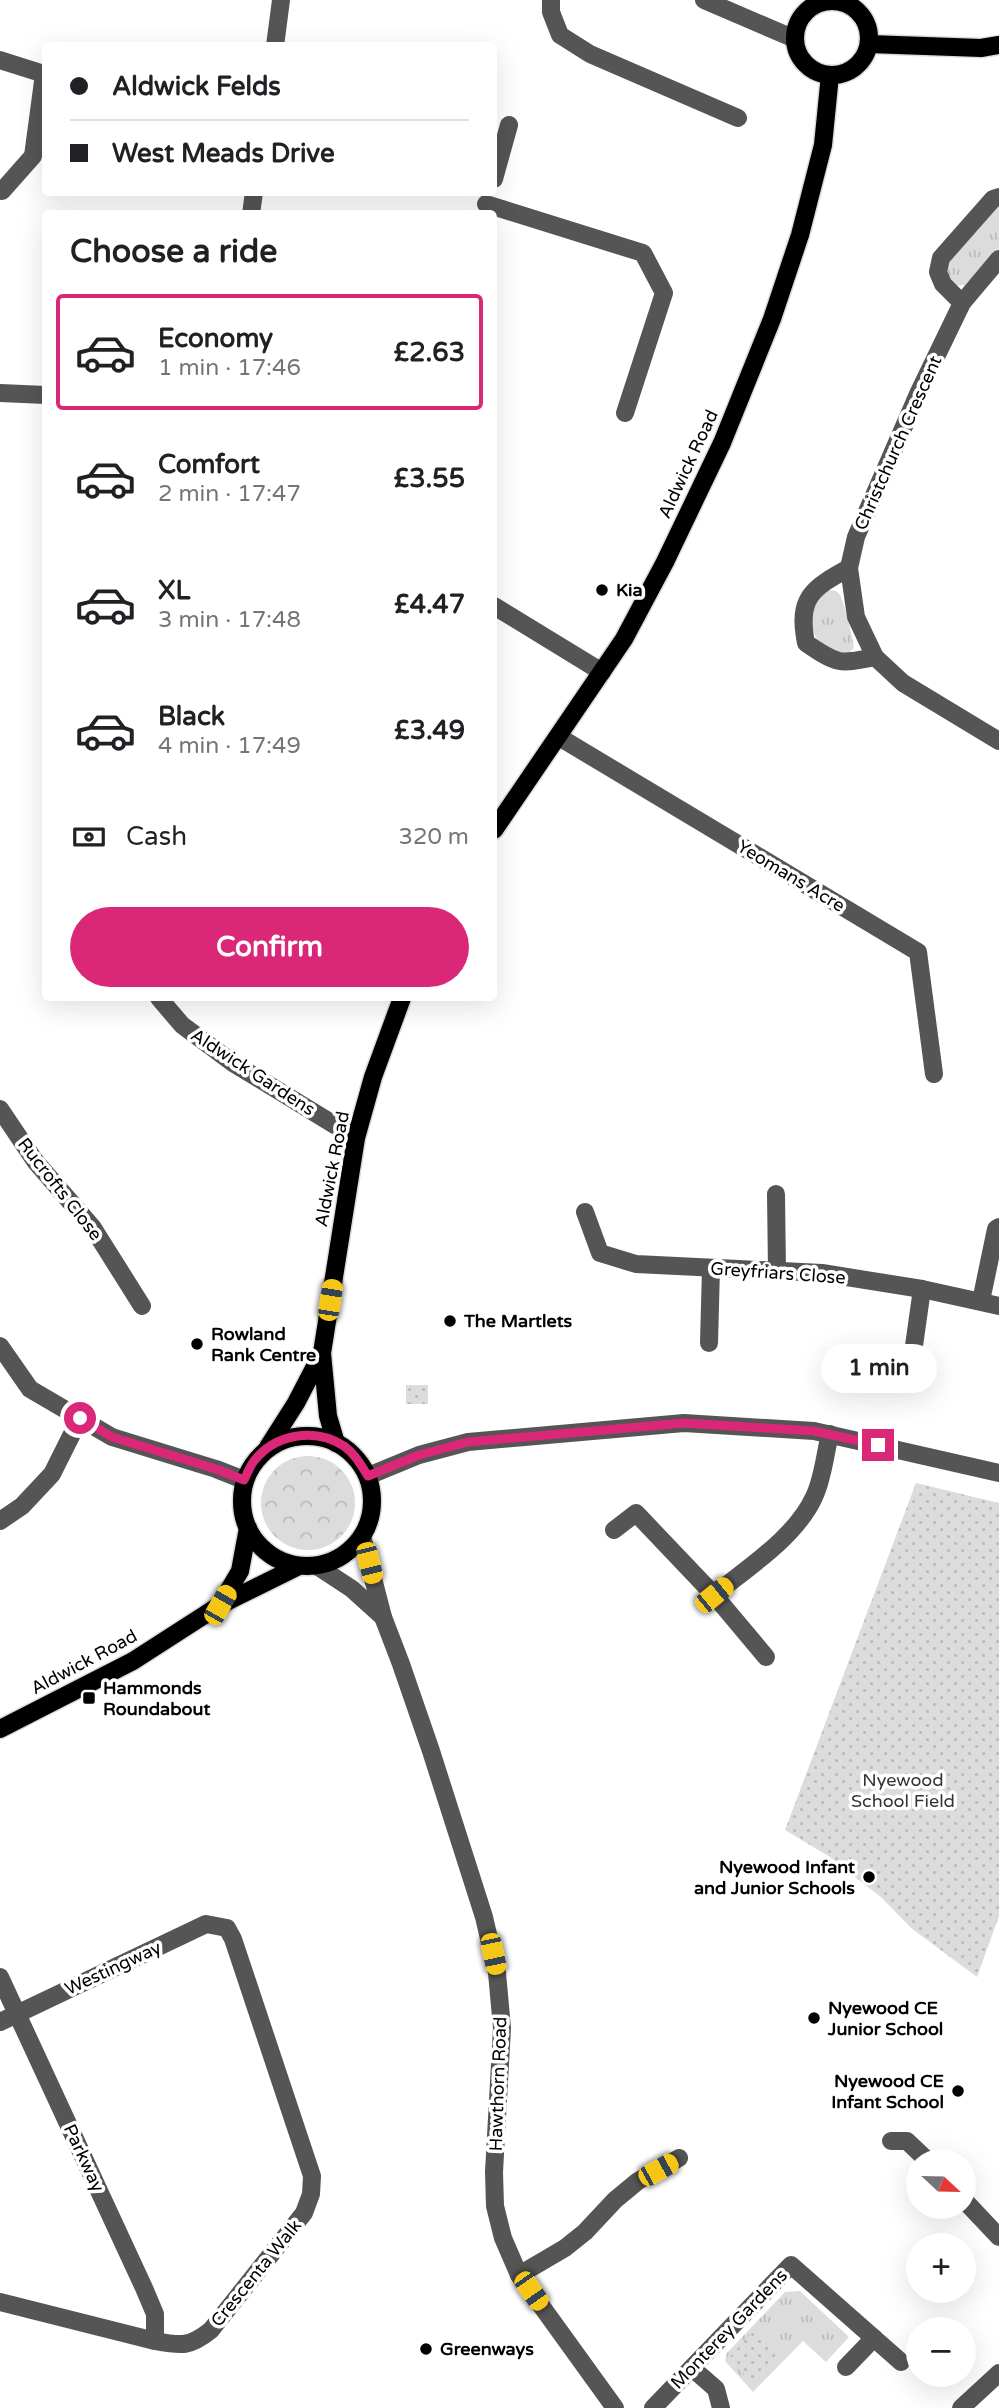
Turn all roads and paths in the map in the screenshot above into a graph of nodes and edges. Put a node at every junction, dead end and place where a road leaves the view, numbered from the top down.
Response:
1 (281, 0) edge
2 (551, 0) edge
3 (704, 0) edge
4 (831, 0) edge
5 (794, 38) junction
6 (276, 42) edge
7 (869, 44) junction
8 (999, 45) edge
9 (0, 60) edge
10 (42, 73) edge
11 (830, 75) junction
12 (42, 89) edge
13 (738, 118) dead end
14 (509, 125) dead end
15 (497, 168) edge
16 (2, 191) dead end
17 (999, 197) edge
18 (487, 203) edge
19 (999, 259) edge
20 (962, 303) junction
21 (0, 393) edge
22 (42, 395) edge
23 (625, 412) dead end
24 (849, 568) junction
25 (497, 608) edge
26 (875, 657) junction
27 (602, 672) junction
28 (559, 737) junction
29 (999, 741) edge
30 (497, 826) edge
31 (162, 1001) edge
32 (401, 1001) edge
33 (934, 1074) dead end
34 (0, 1109) edge
35 (356, 1138) junction
36 (776, 1194) dead end
37 (585, 1212) dead end
38 (999, 1227) edge
39 (711, 1268) junction
40 (777, 1271) junction
41 (922, 1289) junction
42 (981, 1301) junction
43 (142, 1306) dead end
44 (999, 1306) edge
45 (709, 1343) dead end
46 (0, 1346) edge
47 (322, 1353) junction
48 (911, 1367) dead end
49 (80, 1418) junction
50 (830, 1434) junction
51 (336, 1443) junction
52 (268, 1447) junction
53 (999, 1473) edge
54 (368, 1476) junction
55 (244, 1480) junction
56 (0, 1521) edge
57 (248, 1528) junction
58 (614, 1530) dead end
59 (362, 1536) junction
60 (308, 1566) junction
61 (714, 1595) junction
62 (220, 1605) junction
63 (383, 1617) junction
64 (766, 1657) dead end
65 (0, 1729) edge
66 (227, 1928) joint
67 (0, 1977) edge
68 (17, 2014) junction
69 (0, 2022) edge
70 (891, 2140) dead end
71 (916, 2149) edge
72 (679, 2158) dead end
73 (976, 2213) edge
74 (999, 2237) edge
75 (519, 2275) junction
76 (0, 2302) edge
77 (874, 2338) junction
78 (156, 2341) junction
79 (901, 2361) dead end
80 (846, 2367) dead end
81 (692, 2368) junction
82 (999, 2373) edge
83 (615, 2408) edge
84 (653, 2408) edge
85 (722, 2408) edge
86 (961, 2408) edge

1 - 6 street
2 - 13 street
3 - 5 street
4 - 5 main road
4 - 7 main road
5 - 11 main road
7 - 8 main road
7 - 11 main road
9 - 10 street
11 - 27 main road, Aldwick Road
12 - 16 street
14 - 15 street
17 - 20 street
18 - 23 street
19 - 20 street, Christchurch Crescent
20 - 24 street, Christchurch Crescent
21 - 22 street
24 - 26 street, Christchurch Crescent
24 - 26 street
25 - 27 street
26 - 29 street, Christchurch Crescent
27 - 28 main road, Aldwick Road
28 - 30 main road, Aldwick Road
28 - 33 street, Yeomans Acre
31 - 35 street, Aldwick Gardens
32 - 35 main road, Aldwick Road
34 - 43 street, Rucrofts Close
35 - 47 main road, Aldwick Road
36 - 40 street
37 - 39 street, Greyfriars Close
38 - 42 street
39 - 40 street, Greyfriars Close
39 - 45 street
40 - 41 street, Greyfriars Close
41 - 42 street, Greyfriars Close
41 - 48 street
42 - 44 street, Greyfriars Close
46 - 49 street
47 - 51 main road
47 - 52 main road
49 - 55 street
49 - 56 street
50 - 53 street
50 - 54 street
50 - 61 street
51 - 52 main road
51 - 54 main road
52 - 55 main road
54 - 59 main road
55 - 57 main road
57 - 60 main road
57 - 62 main road
58 - 61 street
59 - 60 main road
59 - 63 street, Hawthorn Road
60 - 62 main road, Aldwick Road
60 - 63 street
61 - 64 street
62 - 65 main road, Aldwick Road
63 - 75 street, Hawthorn Road
66 - 68 street, Westingway
66 - 78 street, Crescenta Walk
67 - 68 street, Parkway
68 - 69 street, Westingway
68 - 78 street, Parkway
70 - 71 street
72 - 75 street
73 - 74 street
75 - 83 street, Hawthorn Road
76 - 78 street, Crescenta Walk
77 - 79 street, Monterey Gardens
77 - 80 street
77 - 81 street, Monterey Gardens
81 - 84 street, Monterey Gardens
81 - 85 street
82 - 86 street

